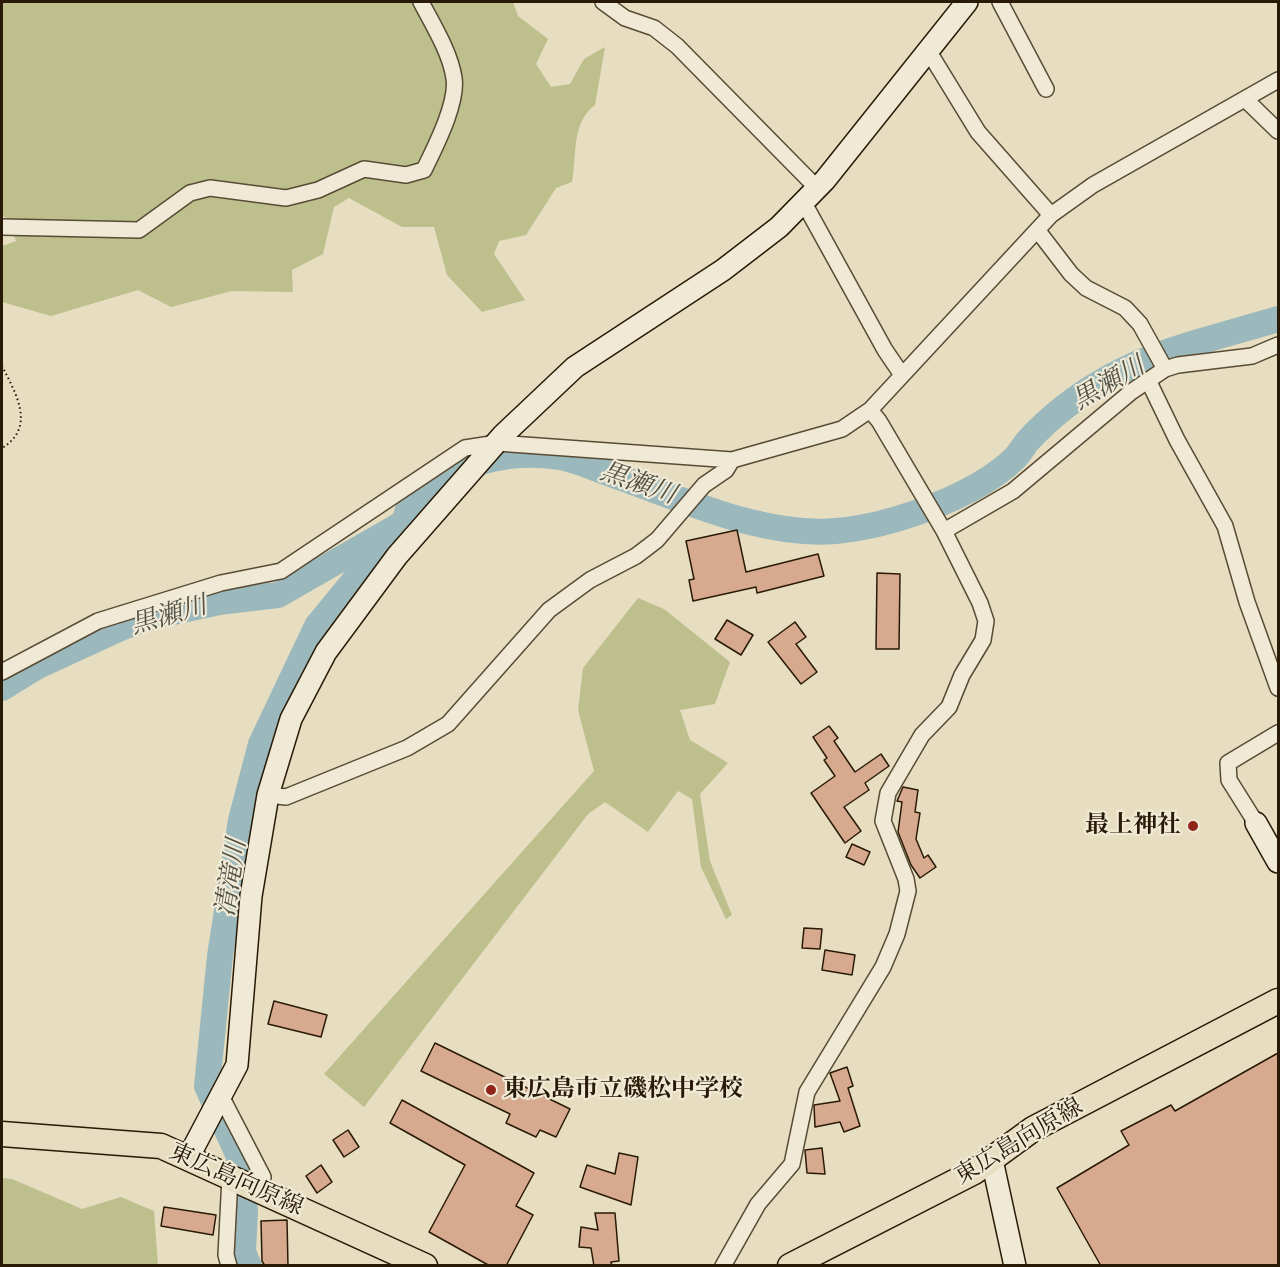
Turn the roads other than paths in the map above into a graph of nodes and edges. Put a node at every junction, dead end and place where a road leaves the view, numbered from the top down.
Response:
1 (422, 2) edge
2 (603, 2) edge
3 (967, 2) edge
4 (1000, 2) edge
5 (929, 52) junction
6 (1278, 80) edge
7 (1046, 89) dead end
8 (1245, 99) junction
9 (1278, 131) edge
10 (810, 195) junction
11 (1051, 215) junction
12 (2, 227) edge
13 (1038, 231) junction
14 (1278, 345) edge
15 (1165, 369) junction
16 (902, 375) junction
17 (1148, 380) junction
18 (870, 410) junction
19 (496, 443) junction
20 (732, 460) junction
21 (942, 529) junction
22 (2, 672) edge
23 (1278, 688) edge
24 (1278, 733) edge
25 (268, 795) junction
26 (1256, 823) joint
27 (1278, 862) edge
28 (1278, 1001) edge
29 (216, 1105) junction
30 (2, 1134) edge
31 (188, 1158) junction
32 (992, 1160) junction
33 (247, 1185) junction
34 (229, 1266) edge
35 (425, 1266) edge
36 (723, 1266) edge
37 (790, 1266) edge
38 (1015, 1266) edge

1 - 12 street
2 - 10 street
3 - 5 street
4 - 7 street
5 - 10 street
5 - 11 street
6 - 8 street
8 - 9 street
8 - 11 street
10 - 16 street
10 - 19 street
11 - 13 street
13 - 15 street
13 - 16 street
14 - 15 street
15 - 17 street
16 - 18 street
17 - 21 street
17 - 23 street
18 - 20 street
18 - 21 street
19 - 20 street
19 - 22 street
19 - 25 street
20 - 25 street
21 - 36 street
24 - 26 street
25 - 29 street
26 - 27 street
28 - 32 main road, 東広島向原線
29 - 31 street
29 - 33 street
30 - 31 main road, 東広島向原線
31 - 33 main road, 東広島向原線
32 - 37 main road, 東広島向原線
32 - 38 street
33 - 34 street
33 - 35 main road, 東広島向原線

